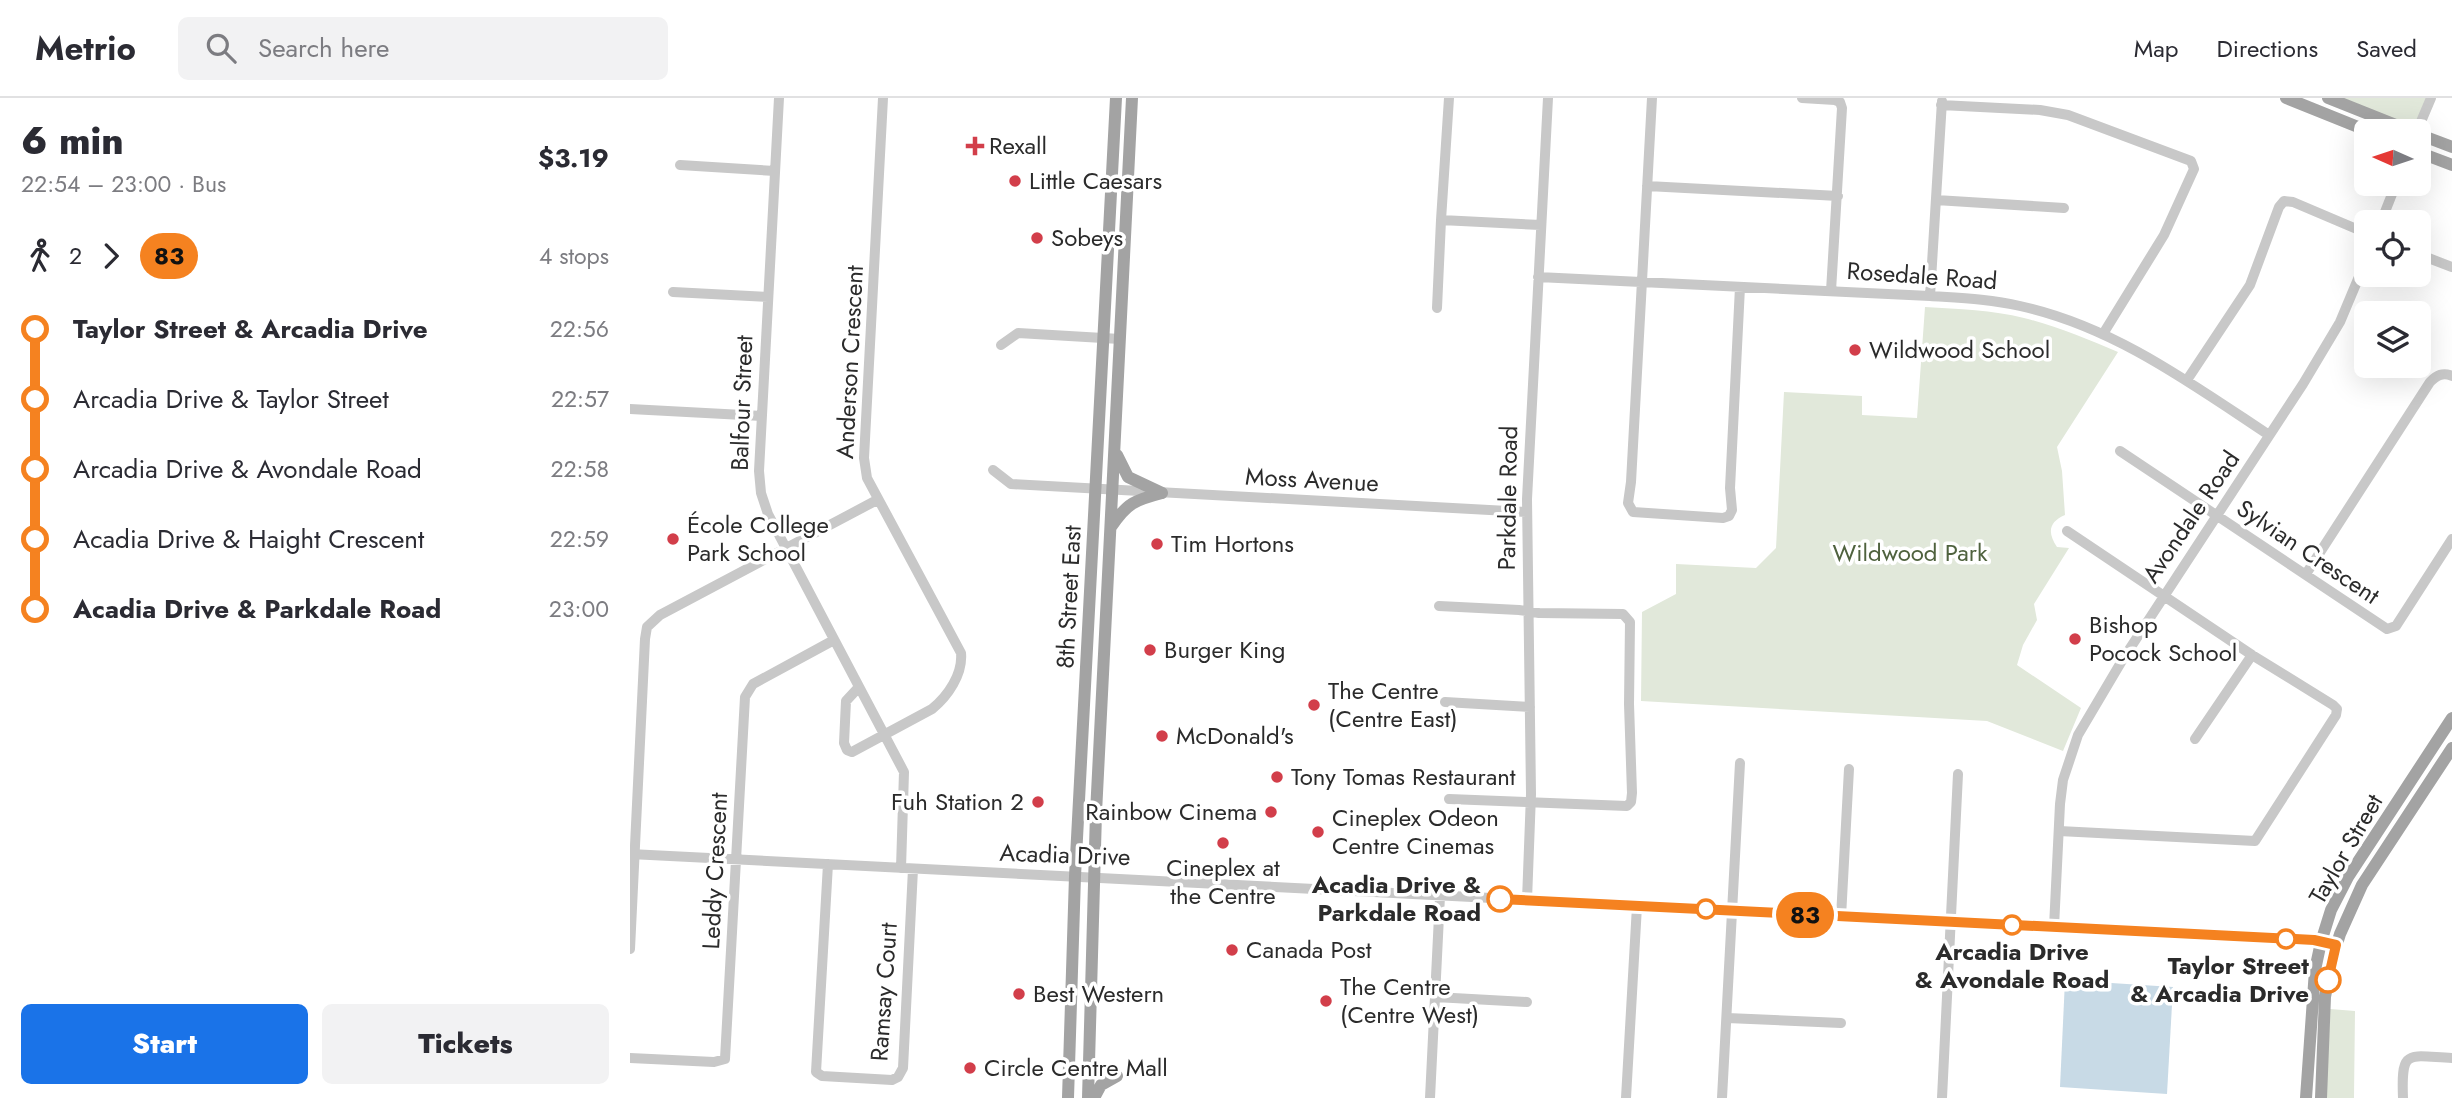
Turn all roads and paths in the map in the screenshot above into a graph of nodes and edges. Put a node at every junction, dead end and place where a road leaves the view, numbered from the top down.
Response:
1 (779, 98) edge
2 (884, 98) edge
3 (1116, 98) edge
4 (1132, 98) edge
5 (1449, 98) edge
6 (1548, 98) edge
7 (1653, 98) edge
8 (1802, 98) edge
9 (2286, 98) edge
10 (2328, 98) edge
11 (2431, 98) edge
12 (1942, 101) edge
13 (2381, 119) edge
14 (2423, 119) edge
15 (2354, 125) edge
16 (2431, 138) edge
17 (2452, 147) edge
18 (2431, 157) edge
19 (680, 165) dead end
20 (2452, 165) edge
21 (775, 170) junction
22 (1647, 186) junction
23 (1838, 196) junction
24 (1936, 200) junction
25 (2064, 208) dead end
26 (1441, 220) junction
27 (1541, 225) junction
28 (2354, 228) edge
29 (2431, 259) edge
30 (2452, 267) edge
31 (1538, 277) junction
32 (1641, 282) junction
33 (1740, 287) junction
34 (2355, 287) edge
35 (1831, 291) junction
36 (673, 292) dead end
37 (1930, 296) junction
38 (768, 297) junction
39 (1437, 308) dead end
40 (2103, 334) junction
41 (1102, 338) junction
42 (1120, 339) junction
43 (1001, 345) dead end
44 (2452, 376) edge
45 (2187, 380) junction
46 (630, 409) edge
47 (762, 416) junction
48 (2270, 435) junction
49 (1115, 449) junction
50 (2120, 451) dead end
51 (993, 470) dead end
52 (1095, 489) junction
53 (1113, 490) junction
54 (1162, 493) junction
55 (877, 500) junction
56 (1527, 512) junction
57 (2217, 516) junction
58 (1111, 527) junction
59 (2067, 531) dead end
60 (2452, 539) edge
61 (787, 548) junction
62 (2305, 575) junction
63 (2164, 595) junction
64 (1439, 606) dead end
65 (1529, 612) junction
66 (834, 640) junction
67 (2252, 655) junction
68 (859, 687) junction
69 (1445, 702) dead end
70 (1530, 707) junction
71 (2452, 718) edge
72 (886, 734) junction
73 (2195, 739) dead end
74 (634, 745) edge
75 (2452, 748) edge
76 (1740, 762) dead end
77 (1849, 769) dead end
78 (1958, 774) dead end
79 (1449, 799) dead end
80 (1531, 803) junction
81 (2059, 831) junction
82 (632, 854) edge
83 (736, 859) junction
84 (828, 864) junction
85 (901, 868) junction
86 (913, 869) junction
87 (1075, 876) junction
88 (1093, 877) junction
89 (1440, 896) junction
90 (1527, 900) junction
91 (1637, 906) junction
92 (1732, 911) junction
93 (1841, 917) junction
94 (1950, 923) junction
95 (2054, 927) junction
96 (2320, 942) junction
97 (2336, 945) junction
98 (630, 949) edge
99 (1435, 998) junction
100 (1527, 1002) dead end
101 (1727, 1018) junction
102 (1841, 1023) dead end
103 (630, 1058) edge
104 (2452, 1059) edge
105 (1117, 1076) dead end
106 (1068, 1098) edge
107 (1088, 1098) edge
108 (1094, 1098) edge
109 (1430, 1098) edge
110 (1626, 1098) edge
111 (1722, 1098) edge
112 (1942, 1098) edge
113 (2306, 1098) edge
114 (2321, 1098) edge
115 (2403, 1098) edge

1 - 21 street, Balfour Street
2 - 55 street, Anderson Crescent
3 - 41 main road, 8th Street East
4 - 42 main road, 8th Street East
5 - 26 street
6 - 27 street, Parkdale Road
7 - 22 street
8 - 23 street
9 - 15 main road
10 - 13 main road
11 - 14 street
12 - 24 street
12 - 40 street
16 - 17 main road
18 - 20 main road
19 - 21 street
21 - 38 street, Balfour Street
22 - 23 street
22 - 32 street
23 - 35 street
24 - 25 street
24 - 37 street
26 - 27 street
26 - 39 street
27 - 31 street, Parkdale Road
28 - 45 street
29 - 30 street
31 - 32 street, Rosedale Road
31 - 56 street, Parkdale Road
32 - 33 street, Rosedale Road
32 - 33 street
33 - 35 street, Rosedale Road
34 - 48 street, Avondale Road
35 - 37 street, Rosedale Road
36 - 38 street
37 - 40 street, Rosedale Road
38 - 47 street, Balfour Street
40 - 45 street, Rosedale Road
41 - 42 street
41 - 43 street
41 - 52 main road, 8th Street East
42 - 49 main road, 8th Street East
44 - 62 street
45 - 48 street, Rosedale Road
46 - 47 street
47 - 61 street, Balfour Street
48 - 57 street, Avondale Road
49 - 53 main road, 8th Street East
49 - 54 main road
50 - 57 street, Sylvian Crescent
51 - 52 street, Moss Avenue
52 - 53 street, Moss Avenue
52 - 87 main road, 8th Street East
53 - 54 street, Moss Avenue
53 - 58 main road, 8th Street East
54 - 56 street, Moss Avenue
54 - 58 main road
55 - 61 street
55 - 72 street, Anderson Crescent
56 - 65 street, Parkdale Road
57 - 62 street, Sylvian Crescent
57 - 63 street, Avondale Road
58 - 88 main road, 8th Street East
59 - 63 street
60 - 62 street, Sylvian Crescent
61 - 66 street, Balfour Street
61 - 74 street
63 - 67 street
63 - 81 street, Avondale Road
64 - 65 street
65 - 70 street, Parkdale Road
65 - 80 street
66 - 68 street, Balfour Street
66 - 83 street, Leddy Crescent
67 - 73 street
67 - 81 street
68 - 72 street, Balfour Street
68 - 72 street
69 - 70 street
70 - 80 street, Parkdale Road
71 - 96 main road, Taylor Street
72 - 85 street, Balfour Street
74 - 82 street
75 - 97 main road, Taylor Street
76 - 92 street
77 - 93 street
78 - 94 street
79 - 80 street
80 - 90 street, Parkdale Road
81 - 95 street, Avondale Road
82 - 83 street, Acadia Drive
82 - 98 street
83 - 84 street, Acadia Drive
83 - 103 street, Leddy Crescent
84 - 85 street, Acadia Drive
84 - 86 street, Ramsay Court
85 - 86 street, Acadia Drive
86 - 87 street, Acadia Drive
87 - 88 street, Acadia Drive
87 - 106 main road, 8th Street East
88 - 89 street, Acadia Drive
88 - 107 main road, 8th Street East
89 - 90 street, Acadia Drive
89 - 99 street
90 - 91 street, Acadia Drive
91 - 92 street, Acadia Drive
91 - 110 street
92 - 93 street, Acadia Drive
92 - 101 street
93 - 94 street, Acadia Drive
94 - 95 street, Acadia Drive
94 - 112 street
95 - 96 street, Acadia Drive
96 - 97 street, Acadia Drive
96 - 113 main road, Taylor Street
97 - 114 main road, Taylor Street
99 - 100 street
99 - 109 street
101 - 102 street
101 - 111 street
104 - 115 street
105 - 108 main road

